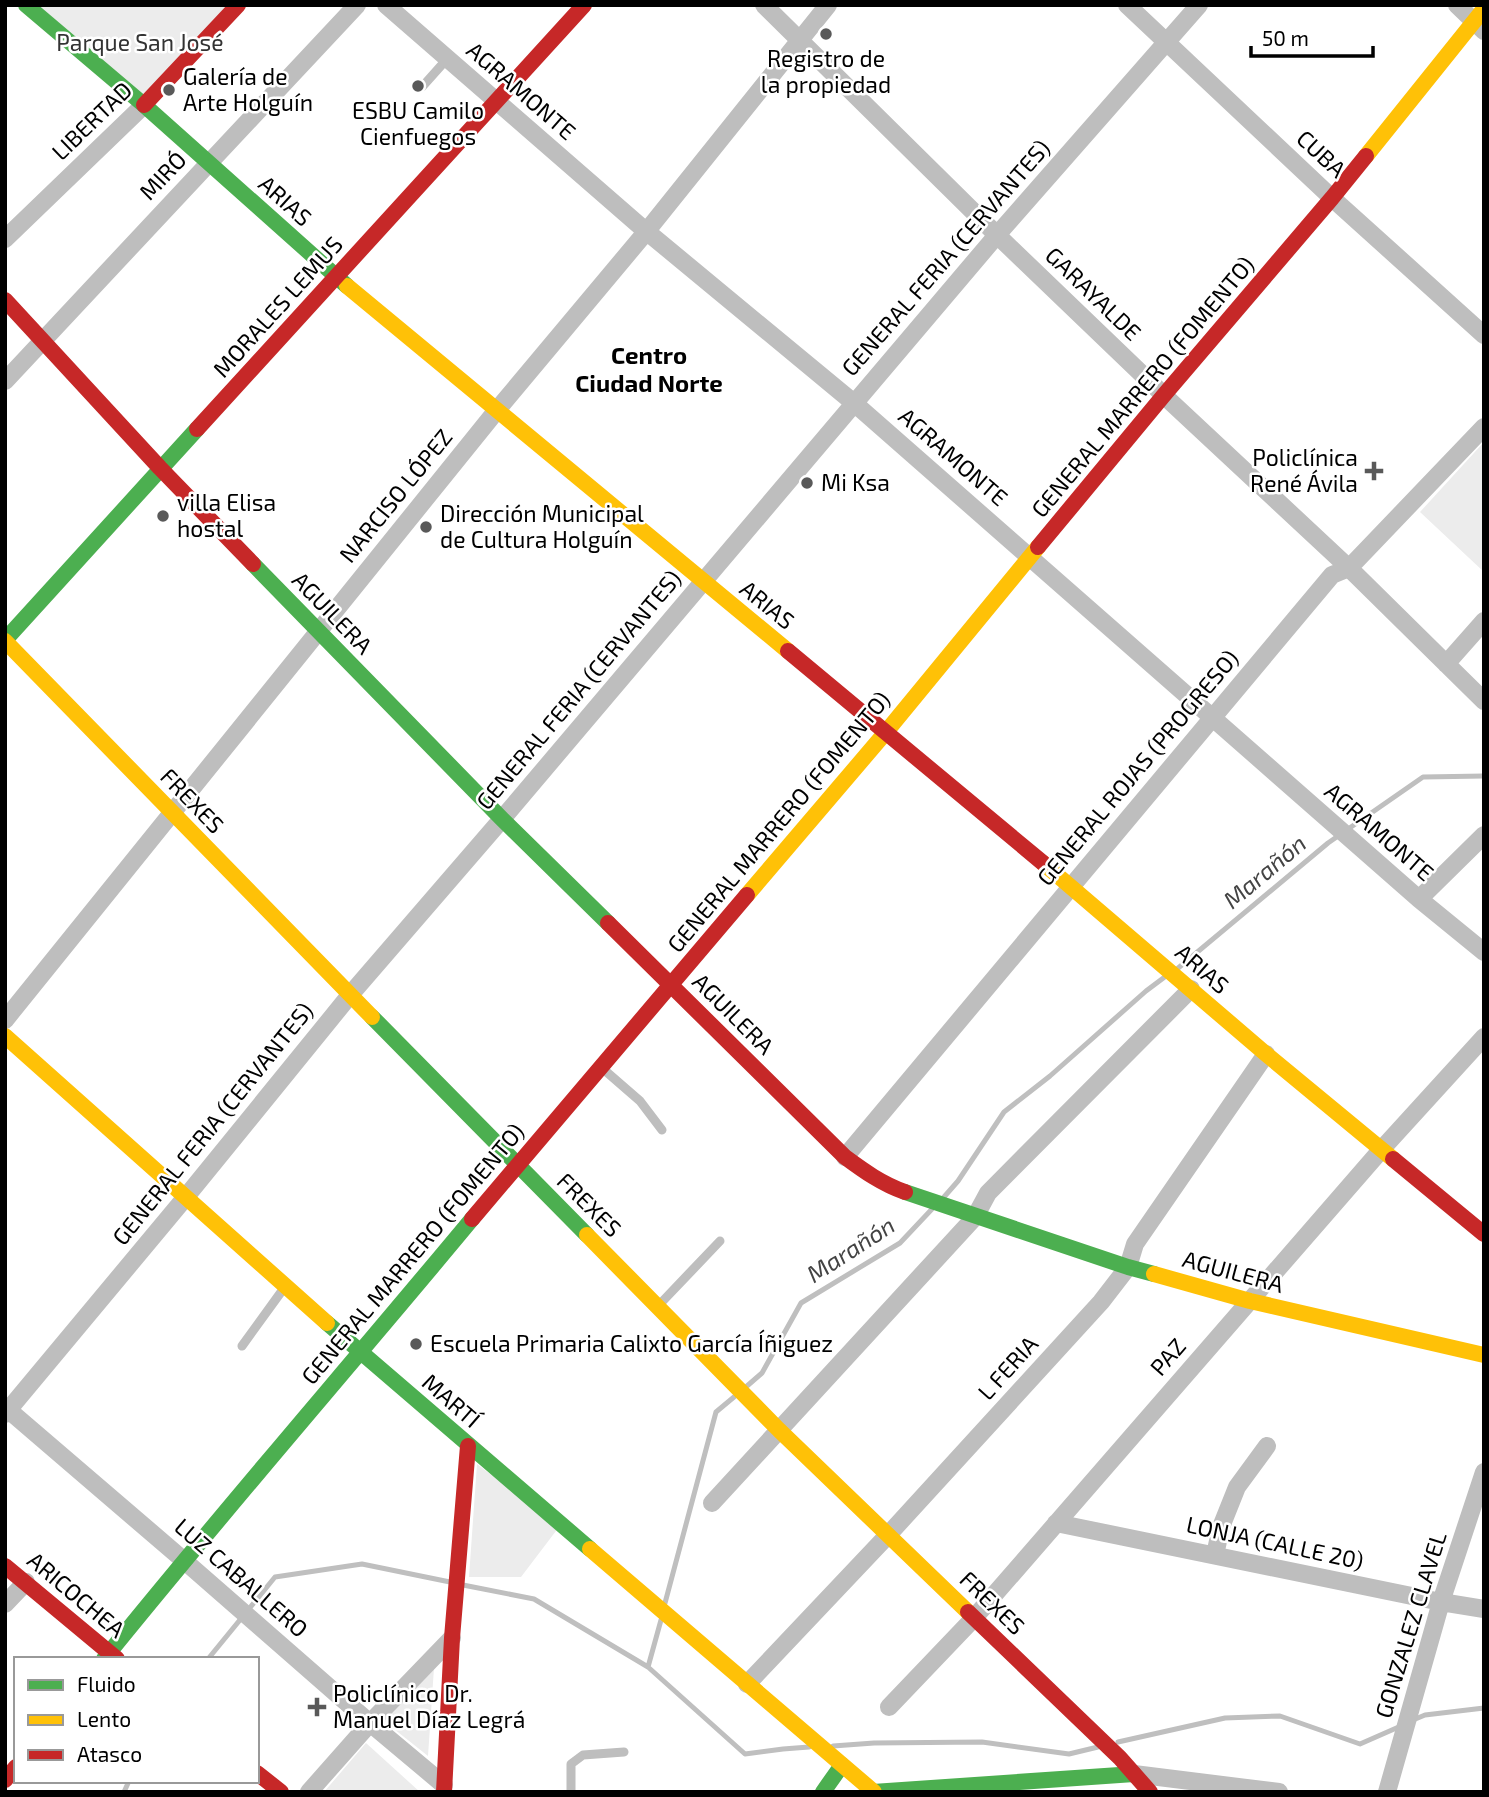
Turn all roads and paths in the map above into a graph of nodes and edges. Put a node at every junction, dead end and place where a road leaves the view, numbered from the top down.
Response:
1 (26, 5) edge
2 (238, 5) edge
3 (357, 5) edge
4 (386, 5) edge
5 (584, 5) edge
6 (764, 5) edge
7 (828, 5) edge
8 (1127, 5) edge
9 (1199, 5) edge
10 (1457, 5) edge
11 (1480, 20) edge
12 (799, 40) junction
13 (1166, 42) junction
14 (447, 59) junction
15 (422, 87) dead end
16 (496, 102) junction
17 (144, 105) junction
18 (209, 163) junction
19 (1332, 198) junction
20 (646, 232) junction
21 (997, 235) junction
22 (5, 239) edge
23 (336, 278) junction
24 (5, 299) edge
25 (1484, 335) edge
26 (43, 341) junction
27 (5, 381) edge
28 (1164, 395) junction
29 (854, 403) junction
30 (497, 410) junction
31 (1484, 427) edge
32 (160, 468) junction
33 (1030, 557) junction
34 (1349, 568) junction
35 (702, 582) junction
36 (1484, 621) edge
37 (318, 632) junction
38 (5, 640) edge
39 (1446, 664) junction
40 (1484, 701) edge
41 (1212, 718) junction
42 (886, 732) junction
43 (172, 813) junction
44 (502, 819) junction
45 (1484, 835) edge
46 (1071, 886) junction
47 (1419, 899) junction
48 (1484, 953) edge
49 (671, 985) junction
50 (1187, 986) junction
51 (350, 995) junction
52 (5, 1020) edge
53 (5, 1036) edge
54 (1484, 1037) edge
55 (1266, 1055) junction
56 (600, 1067) junction
57 (662, 1130) dead end
58 (1381, 1150) junction
59 (845, 1157) junction
60 (517, 1164) junction
61 (186, 1198) junction
62 (975, 1217) junction
63 (1484, 1234) edge
64 (720, 1241) dead end
65 (1128, 1267) junction
66 (285, 1286) junction
67 (1250, 1301) junction
68 (658, 1307) junction
69 (242, 1346) dead end
70 (361, 1353) junction
71 (1484, 1355) edge
72 (6, 1410) edge
73 (779, 1430) junction
74 (468, 1446) junction
75 (1267, 1447) dead end
76 (1484, 1472) edge
77 (712, 1503) dead end
78 (1056, 1523) junction
79 (888, 1535) junction
80 (1215, 1555) junction
81 (184, 1560) junction
82 (5, 1566) edge
83 (26, 1582) junction
84 (1441, 1602) junction
85 (5, 1604) edge
86 (1484, 1609) edge
87 (974, 1618) junction
88 (452, 1638) junction
89 (110, 1657) edge
90 (747, 1684) junction
91 (889, 1707) dead end
92 (370, 1723) junction
93 (624, 1752) dead end
94 (841, 1763) junction
95 (1134, 1774) junction
96 (259, 1775) edge
97 (444, 1788) edge
98 (281, 1792) edge
99 (309, 1792) edge
100 (571, 1792) edge
101 (823, 1792) edge
102 (873, 1792) edge
103 (1150, 1792) edge
104 (1279, 1792) edge
105 (1387, 1792) edge

1 - 17 street, ARIAS
2 - 17 street, LIBERTAD
3 - 18 street, MIRÓ
4 - 14 street, AGRAMONTE
5 - 16 street, MORALES LEMUS
6 - 12 street, GARAYALDE
7 - 12 street, NARCISO LÓPEZ
8 - 13 street, CUBA
9 - 13 street, GENERAL FERIA (CERVANTES)
10 - 11 street
11 - 19 street, GENERAL MARRERO (FOMENTO)
12 - 20 street, NARCISO LÓPEZ
12 - 21 street, GARAYALDE
13 - 19 street, CUBA
13 - 21 street, GENERAL FERIA (CERVANTES)
14 - 15 lane
14 - 16 street, AGRAMONTE
16 - 20 street, AGRAMONTE
16 - 23 street, MORALES LEMUS
17 - 18 street, ARIAS
17 - 22 street, LIBERTAD
18 - 23 street, ARIAS
18 - 26 street, MIRÓ
19 - 25 street, CUBA
19 - 28 street, GENERAL MARRERO (FOMENTO)
20 - 29 street, AGRAMONTE
20 - 30 street, NARCISO LÓPEZ
21 - 28 street, GARAYALDE
21 - 29 street, GENERAL FERIA (CERVANTES)
23 - 30 street, ARIAS
23 - 32 street, MORALES LEMUS
24 - 26 street, AGUILERA
26 - 27 street, MIRÓ
26 - 32 street, AGUILERA
28 - 33 street, GENERAL MARRERO (FOMENTO)
28 - 34 street, GARAYALDE
29 - 33 street, AGRAMONTE
29 - 35 street, GENERAL FERIA (CERVANTES)
30 - 35 street, ARIAS
30 - 37 street, NARCISO LÓPEZ
31 - 34 street, GENERAL ROJAS (PROGRESO)
32 - 37 street, AGUILERA
32 - 38 street, MORALES LEMUS
33 - 41 street, AGRAMONTE
33 - 42 street, GENERAL MARRERO (FOMENTO)
34 - 39 street, GARAYALDE
34 - 41 street, GENERAL ROJAS (PROGRESO)
35 - 42 street, ARIAS
35 - 44 street, GENERAL FERIA (CERVANTES)
36 - 39 street
37 - 43 street, NARCISO LÓPEZ
37 - 44 street, AGUILERA
38 - 43 street, FREXES
39 - 40 street, GARAYALDE
41 - 46 street, GENERAL ROJAS (PROGRESO)
41 - 47 street, AGRAMONTE
42 - 46 street, ARIAS
42 - 49 street, GENERAL MARRERO (FOMENTO)
43 - 51 street, FREXES
43 - 52 street, NARCISO LÓPEZ
44 - 49 street, AGUILERA
44 - 51 street, GENERAL FERIA (CERVANTES)
45 - 47 street
46 - 50 street, ARIAS
46 - 59 street, GENERAL ROJAS (PROGRESO)
47 - 48 street, AGRAMONTE
49 - 56 street, GENERAL MARRERO (FOMENTO)
49 - 59 street, AGUILERA
50 - 55 street, ARIAS
50 - 62 street
51 - 60 street, FREXES
51 - 61 street, GENERAL FERIA (CERVANTES)
53 - 61 street, MARTÍ
54 - 58 street, PAZ
55 - 58 street, ARIAS
55 - 65 street, L FERIA
56 - 57 lane
56 - 60 street, GENERAL MARRERO (FOMENTO)
58 - 63 street, ARIAS
58 - 67 street, PAZ
59 - 62 street, AGUILERA
60 - 68 street, FREXES
60 - 70 street, GENERAL MARRERO (FOMENTO)
61 - 66 street, MARTÍ
61 - 72 street, GENERAL FERIA (CERVANTES)
62 - 65 street, AGUILERA
62 - 73 street
64 - 68 lane
65 - 67 street, AGUILERA
65 - 79 street, L FERIA
66 - 69 lane
66 - 70 street, MARTÍ
67 - 71 street, AGUILERA
67 - 78 street, PAZ
68 - 73 street, FREXES
70 - 74 street, MARTÍ
70 - 81 street, GENERAL MARRERO (FOMENTO)
72 - 81 street, LUZ CABALLERO
73 - 77 street
73 - 79 street, FREXES
74 - 88 street
74 - 90 street, MARTÍ
75 - 80 street
76 - 84 street, GONZALEZ CLAVEL
78 - 80 street, LONJA (CALLE 20)
78 - 87 street, PAZ
79 - 87 street, FREXES
79 - 90 street, L FERIA
80 - 84 street, LONJA (CALLE 20)
81 - 89 street, GENERAL MARRERO (FOMENTO)
81 - 92 street, LUZ CABALLERO
82 - 83 street, ARICOCHEA
83 - 85 street
83 - 89 street, ARICOCHEA
84 - 86 street, LONJA (CALLE 20)
84 - 105 street, GONZALEZ CLAVEL
87 - 91 street, PAZ
87 - 95 street, FREXES
88 - 92 street
88 - 97 street
90 - 94 street, MARTÍ
92 - 97 street, LUZ CABALLERO
92 - 99 street
93 - 100 lane
94 - 101 street
94 - 102 street, MARTÍ
95 - 102 street
95 - 103 street, FREXES
95 - 104 street
96 - 98 street

